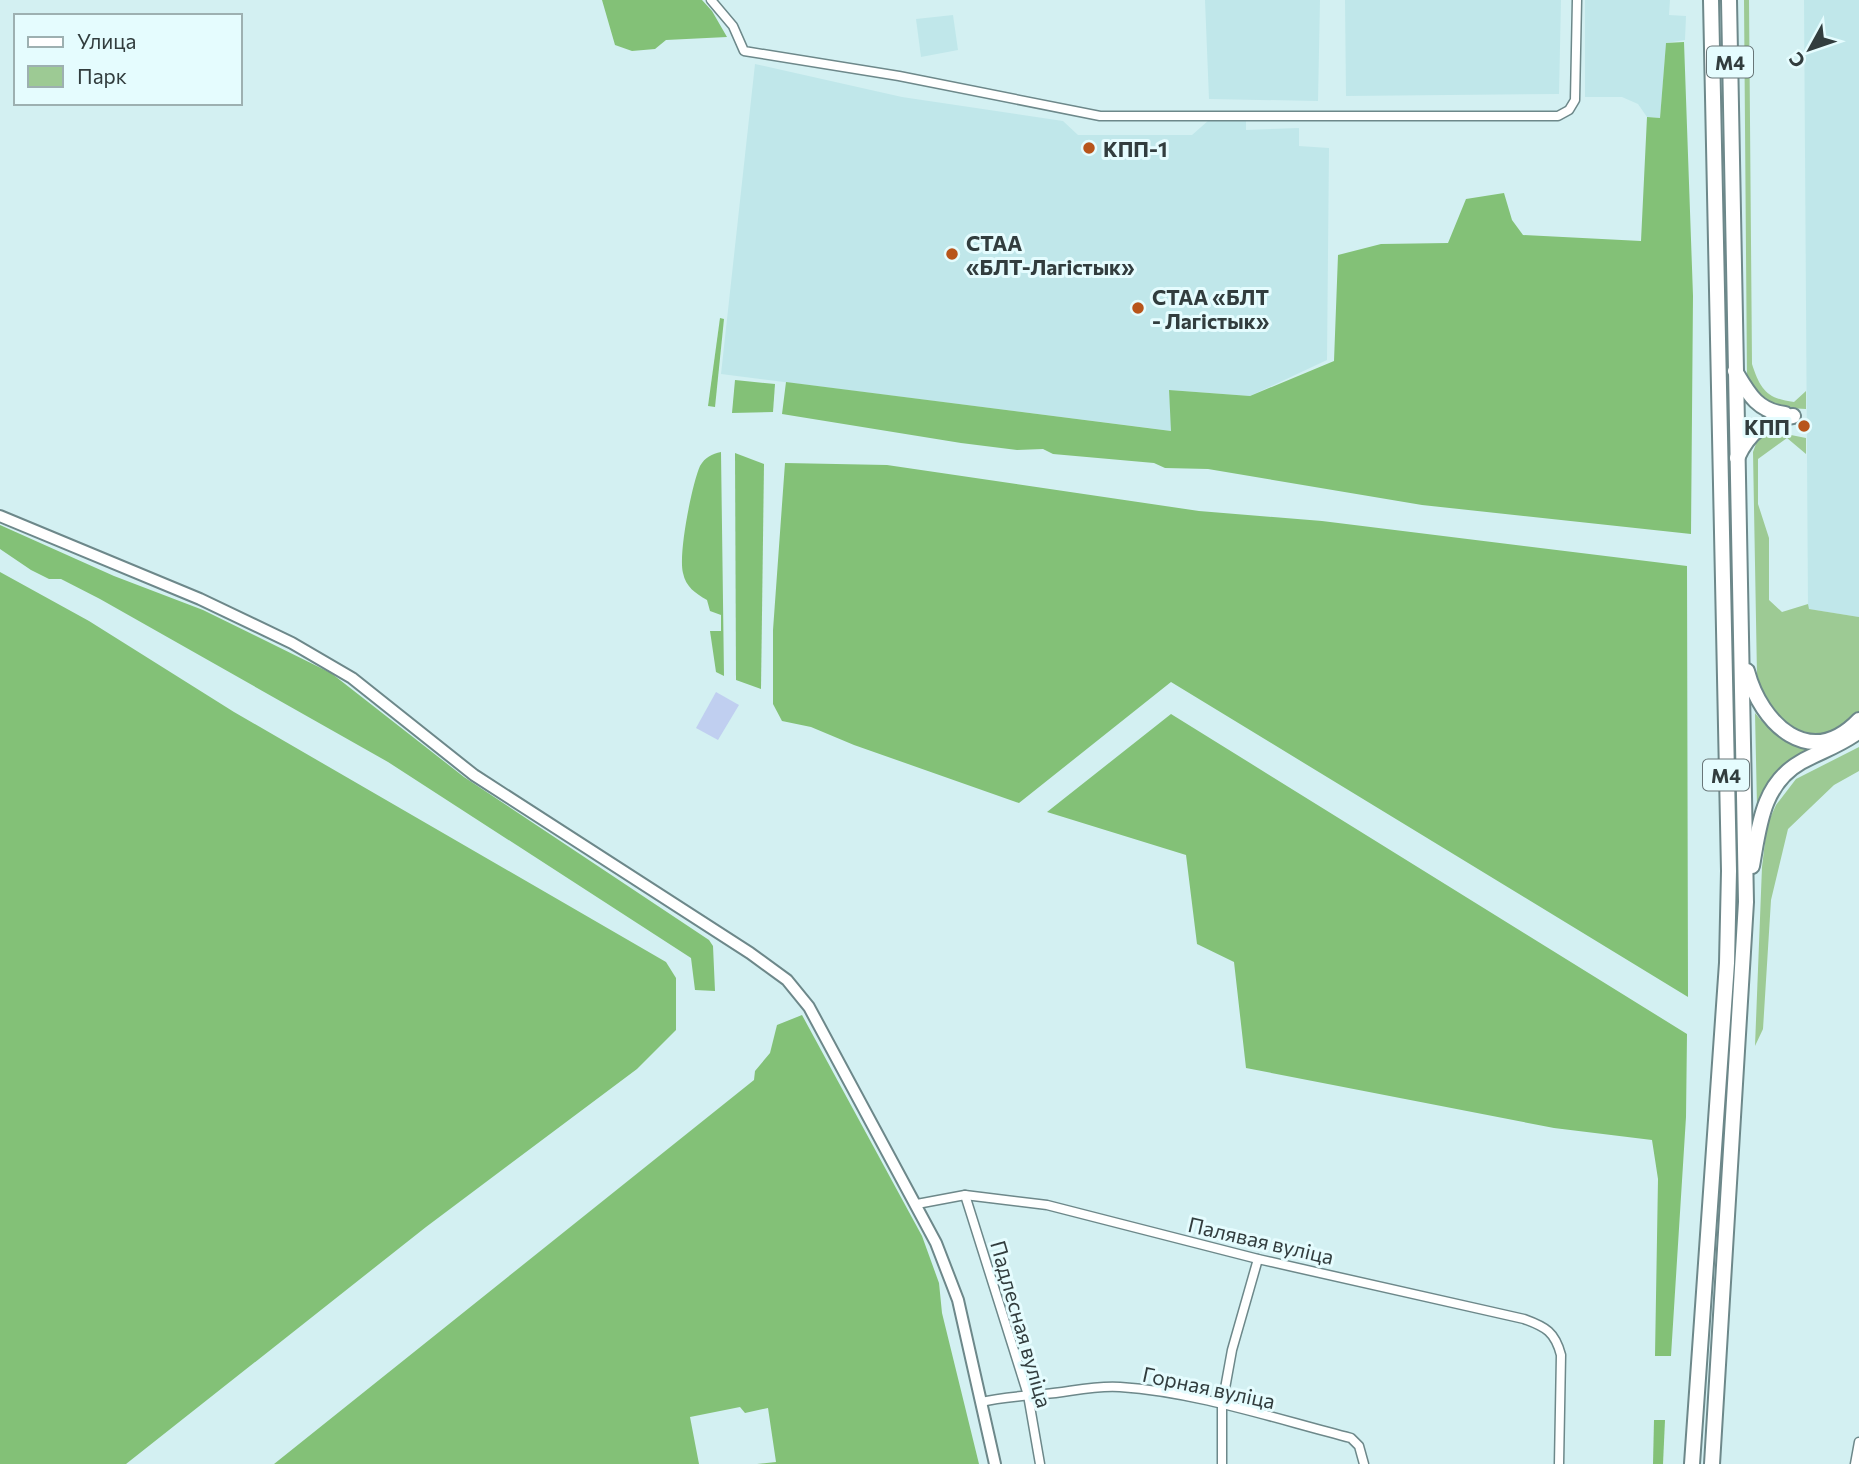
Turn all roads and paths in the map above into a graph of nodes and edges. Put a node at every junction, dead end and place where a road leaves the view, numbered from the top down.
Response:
1 (711, 0) edge
2 (1577, 0) edge
3 (1711, 0) edge
4 (1729, 0) edge
5 (1734, 370) junction
6 (1735, 463) junction
7 (0, 516) edge
8 (1741, 647) junction
9 (1859, 720) edge
10 (1859, 731) edge
11 (1746, 902) junction
12 (965, 1195) junction
13 (917, 1204) junction
14 (1258, 1259) junction
15 (1028, 1395) junction
16 (981, 1402) junction
17 (1222, 1405) junction
18 (1859, 1442) edge
19 (995, 1464) edge
20 (1040, 1464) edge
21 (1222, 1464) edge
22 (1364, 1464) edge
23 (1559, 1464) edge
24 (1692, 1464) edge
25 (1712, 1464) edge
26 (1855, 1464) edge

1 - 2 street
3 - 24 highway, М4
4 - 5 highway, М4
5 - 6 highway, М4
5 - 6 highway
6 - 8 highway, М4
7 - 13 street
8 - 9 highway
8 - 11 highway, М4
10 - 11 highway
11 - 25 highway, М4
12 - 13 street, Палявая вуліца
12 - 14 street, Палявая вуліца
12 - 15 street, Падлесная вуліца
13 - 16 street
14 - 17 street
14 - 23 street, Палявая вуліца
15 - 16 street, Горная вуліца
15 - 17 street, Горная вуліца
15 - 20 street, Падлесная вуліца
16 - 19 street
17 - 21 street
17 - 22 street, Горная вуліца
18 - 26 street

